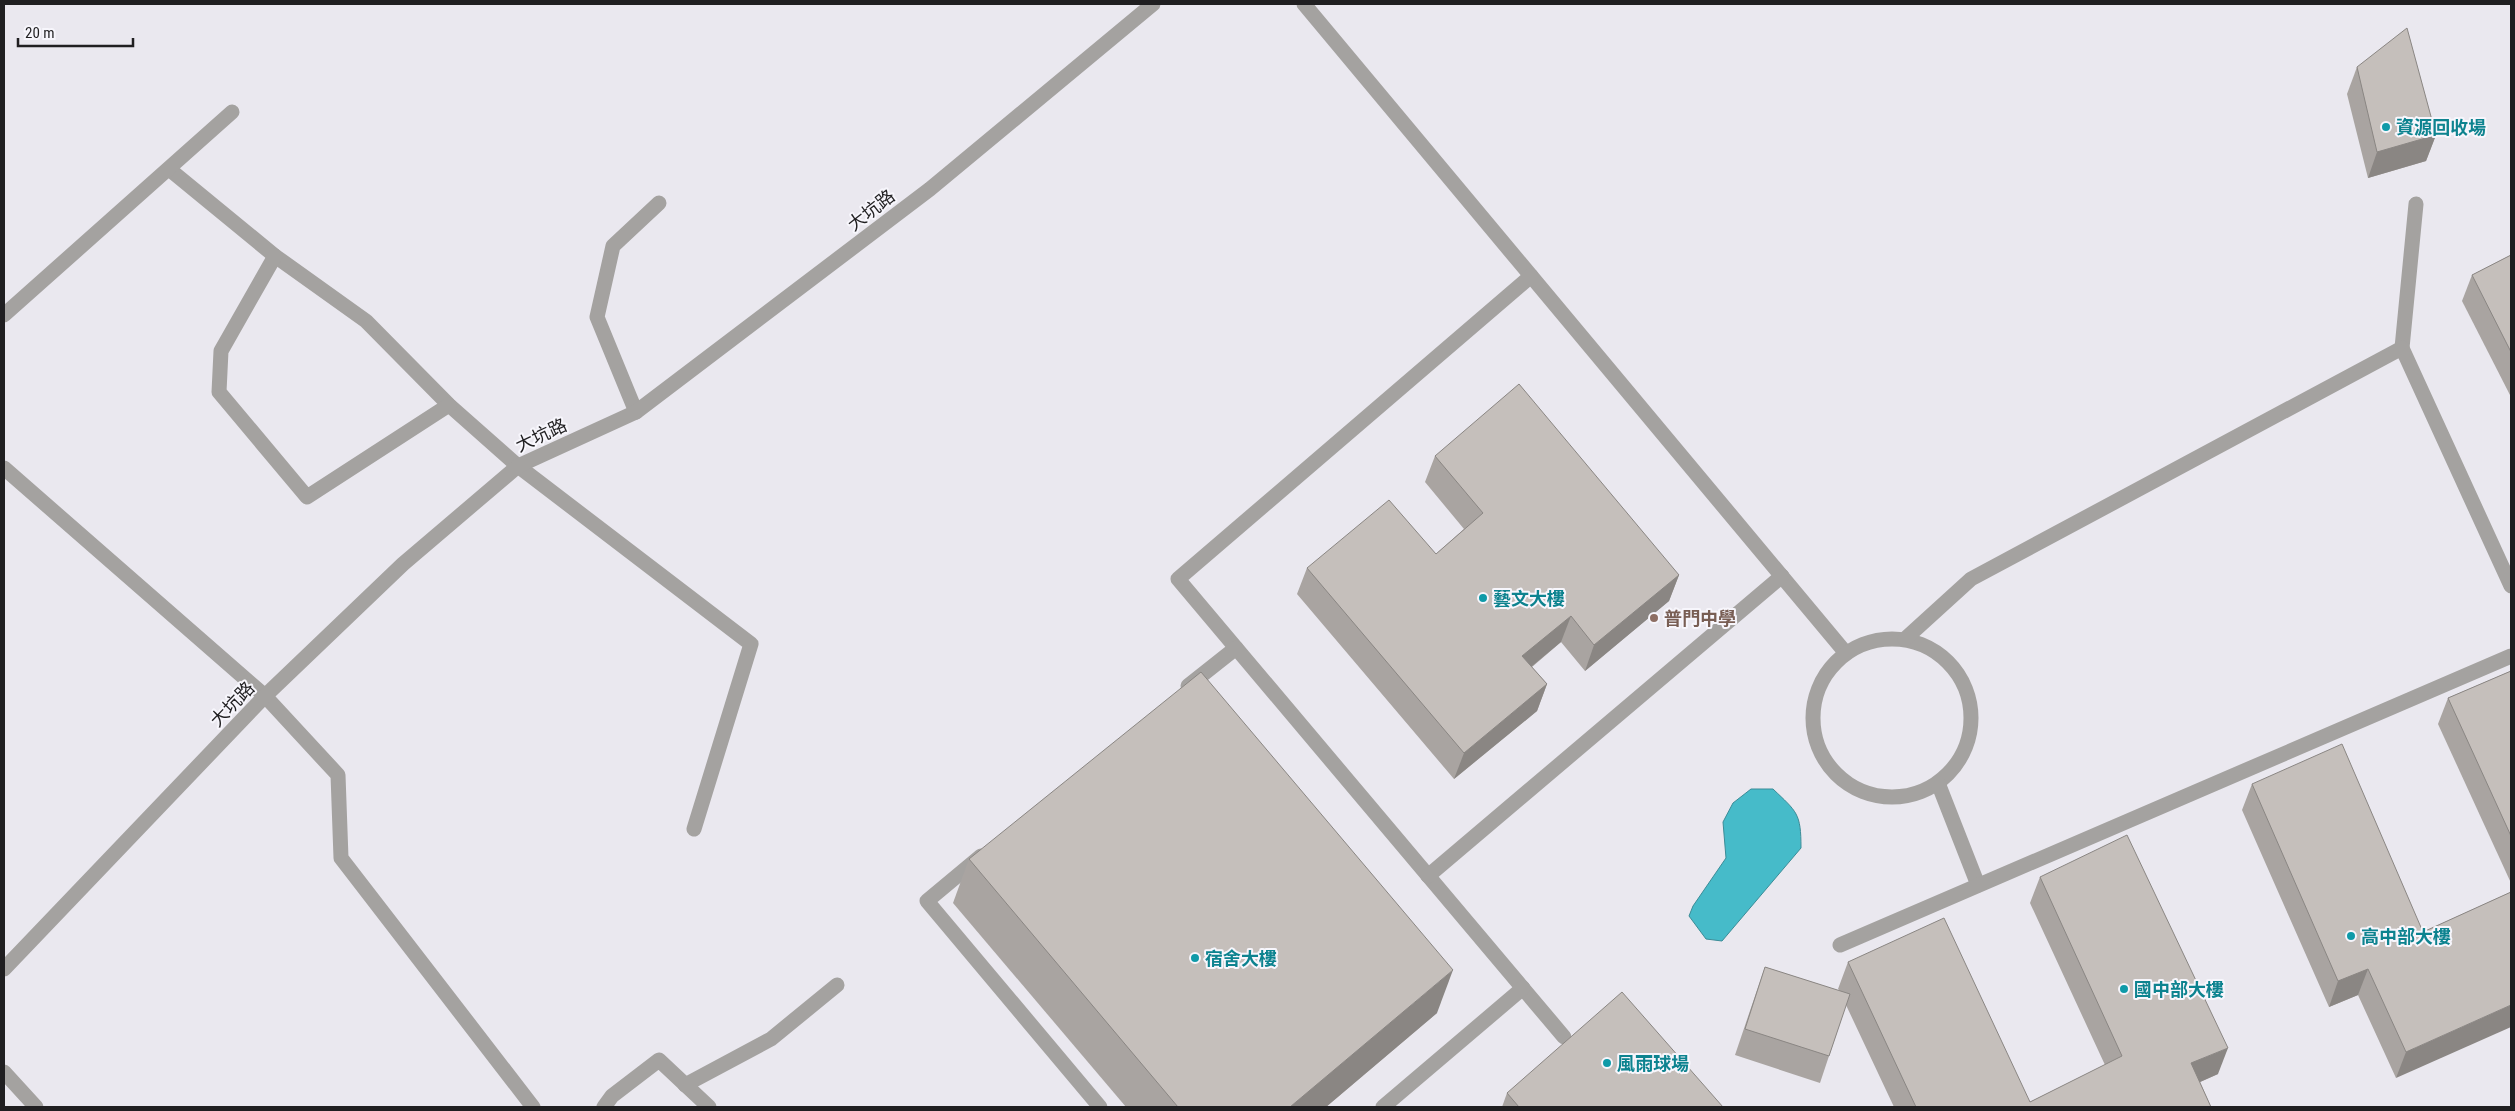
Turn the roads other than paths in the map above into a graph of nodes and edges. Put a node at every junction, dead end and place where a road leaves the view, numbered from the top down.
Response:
1 (1153, 4) edge
2 (1304, 4) edge
3 (232, 112) dead end
4 (169, 168) junction
5 (659, 203) dead end
6 (2416, 204) dead end
7 (275, 256) junction
8 (1531, 276) junction
9 (4, 315) edge
10 (2402, 348) junction
11 (449, 405) junction
12 (636, 412) junction
13 (518, 466) junction
14 (4, 468) edge
15 (1782, 576) junction
16 (2511, 586) edge
17 (1905, 639) junction
18 (1236, 648) junction
19 (1845, 652) junction
20 (2511, 656) edge
21 (265, 696) junction
22 (1174, 698) edge
23 (1938, 783) junction
24 (694, 829) dead end
25 (996, 844) edge
26 (1428, 876) junction
27 (1978, 885) junction
28 (1840, 944) dead end
29 (4, 970) edge
30 (837, 985) dead end
31 (1523, 988) junction
32 (1564, 1037) dead end
33 (4, 1072) edge
34 (685, 1085) junction
35 (36, 1107) edge
36 (533, 1107) edge
37 (604, 1107) edge
38 (709, 1107) edge
39 (1100, 1107) edge
40 (1383, 1107) edge

1 - 12 street, 大坑路
2 - 8 street
3 - 4 street
4 - 7 street
4 - 9 street
5 - 12 street
6 - 10 street
7 - 11 street
7 - 11 street
8 - 15 street
8 - 18 street
10 - 16 street
10 - 17 street
11 - 13 street
12 - 13 street, 大坑路
13 - 21 street, 大坑路
13 - 24 street
14 - 21 street
15 - 19 street
15 - 26 street
17 - 19 street
17 - 23 street
18 - 22 street
18 - 26 street
19 - 23 street
20 - 27 street
21 - 29 street, 大坑路
21 - 36 street
23 - 27 street
25 - 39 street
26 - 31 street
27 - 28 street
30 - 34 street
31 - 32 street
31 - 40 street
33 - 35 street
34 - 37 street
34 - 38 street

